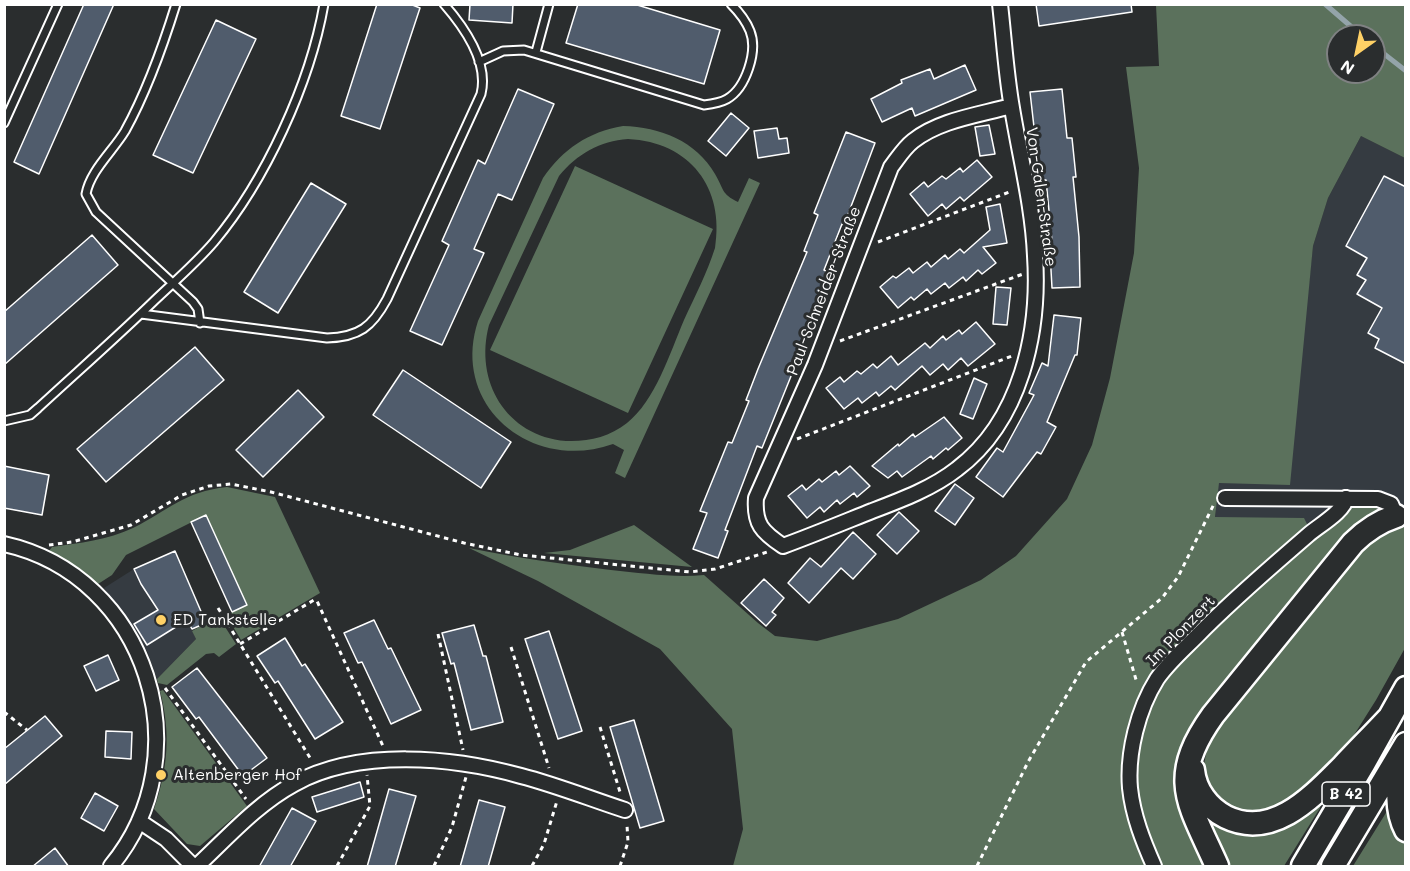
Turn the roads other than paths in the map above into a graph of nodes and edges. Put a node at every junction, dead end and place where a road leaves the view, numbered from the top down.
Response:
1 (58, 4) edge
2 (176, 4) edge
3 (324, 4) edge
4 (444, 4) edge
5 (549, 4) edge
6 (731, 4) edge
7 (1000, 4) edge
8 (536, 52) junction
9 (479, 62) junction
10 (1011, 106) junction
11 (4, 123) edge
12 (174, 282) junction
13 (141, 314) junction
14 (200, 323) junction
15 (4, 421) edge
16 (1225, 498) road end
17 (1346, 498) junction
18 (1396, 516) joint
19 (4, 544) edge
20 (783, 546) joint
21 (1406, 688) edge
22 (1388, 719) junction
23 (1404, 746) edge
24 (1193, 750) junction
25 (625, 810) road end
26 (138, 821) junction
27 (1406, 830) edge
28 (111, 867) edge
29 (195, 867) edge
30 (1154, 867) edge
31 (1217, 867) edge
32 (1303, 867) edge
33 (1333, 867) edge

1 - 11 lane
2 - 12 lane
3 - 12 lane
4 - 9 lane
5 - 8 lane
6 - 8 lane
7 - 10 street, Von-Galen-Straße
8 - 9 lane
9 - 14 lane
10 - 20 street, Paul-Schneider-Straße
10 - 20 street, Von-Galen-Straße
12 - 13 lane
12 - 14 lane
13 - 14 lane
13 - 15 lane
16 - 17 street
17 - 18 street
17 - 30 street, Im Plonzert
18 - 24 highway
19 - 26 street
21 - 22 highway, B 42
22 - 24 highway
22 - 32 highway, B 42
23 - 27 highway
23 - 33 highway, B 42
24 - 31 highway
25 - 29 street
26 - 28 street
26 - 29 street

